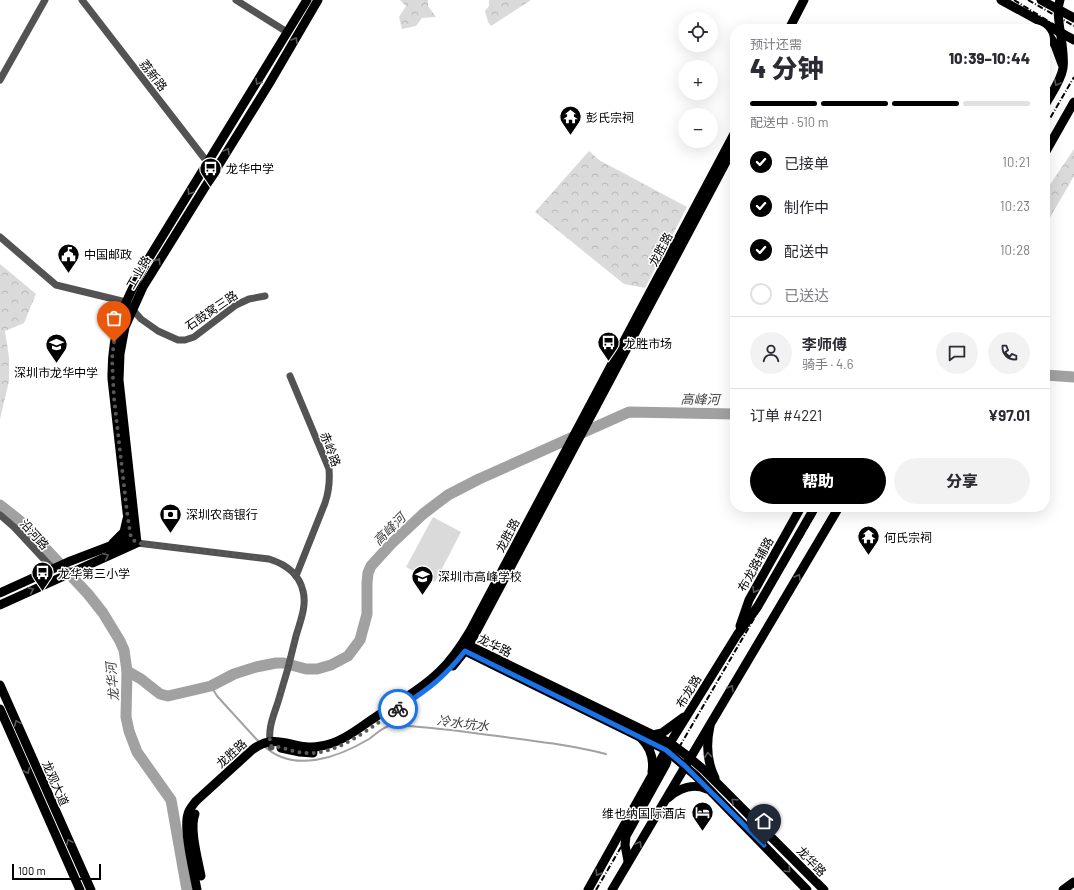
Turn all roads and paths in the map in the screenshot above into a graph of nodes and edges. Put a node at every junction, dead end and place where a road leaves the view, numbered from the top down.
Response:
1 (45, 0) edge
2 (82, 0) edge
3 (236, 0) edge
4 (306, 0) edge
5 (318, 0) edge
6 (804, 0) edge
7 (811, 0) edge
8 (1001, 0) edge
9 (1041, 0) edge
10 (1060, 0) edge
11 (1059, 10) junction
12 (1074, 18) edge
13 (1036, 21) junction
14 (792, 24) edge
15 (1039, 24) edge
16 (1042, 24) edge
17 (1050, 28) edge
18 (287, 32) junction
19 (1061, 33) junction
20 (1050, 37) edge
21 (1074, 40) edge
22 (1063, 69) junction
23 (0, 80) edge
24 (1050, 96) edge
25 (1074, 102) edge
26 (730, 141) edge
27 (1050, 144) edge
28 (730, 154) edge
29 (208, 163) junction
30 (0, 237) edge
31 (265, 296) dead end
32 (126, 302) junction
33 (132, 309) junction
34 (290, 376) dead end
35 (127, 512) junction
36 (799, 512) edge
37 (812, 512) edge
38 (836, 512) edge
39 (0, 515) edge
40 (134, 540) junction
41 (107, 546) junction
42 (54, 569) junction
43 (296, 576) junction
44 (0, 593) edge
45 (0, 605) edge
46 (737, 635) junction
47 (465, 647) junction
48 (0, 686) edge
49 (0, 709) edge
50 (688, 714) junction
51 (711, 721) junction
52 (637, 735) junction
53 (653, 735) junction
54 (265, 745) junction
55 (668, 749) junction
56 (690, 757) junction
57 (685, 766) junction
58 (651, 778) junction
59 (720, 786) junction
60 (711, 792) junction
61 (665, 801) junction
62 (625, 845) junction
63 (611, 850) junction
64 (628, 862) junction
65 (1074, 882) edge
66 (80, 890) edge
67 (91, 890) edge
68 (197, 890) edge
69 (203, 890) edge
70 (588, 890) edge
71 (612, 890) edge
72 (808, 890) edge
73 (824, 890) edge
74 (1063, 890) edge

1 - 23 street
2 - 29 street, 荔新路
3 - 18 street
4 - 18 main road, 工业路
33 -> 5 main road, 工业路
6 - 14 main road
7 - 14 main road
8 - 13 main road
9 - 11 main road
10 - 11 main road
11 - 12 main road
11 - 19 main road
13 - 15 main road
13 - 16 main road
17 - 19 main road
18 -> 29 main road, 工业路
19 - 21 main road
19 - 22 main road
20 - 22 main road
22 -> 24 main road
25 - 27 main road
26 - 47 main road, 龙胜路
28 - 47 main road, 龙胜路
29 -> 32 main road, 工业路
30 - 32 street
31 - 33 street, 石鼓窝三路
32 - 33 street
32 - 35 main road, 工业路
33 - 40 main road, 工业路
34 - 43 street, 赤岭路
35 - 40 main road, 工业路
35 - 41 main road
36 -> 46 main road, 布龙路辅路
37 - 46 main road, 布龙路
51 -> 38 main road
39 - 42 street, 沿河路
40 - 41 main road
40 - 43 street
45 -> 40 main road
41 - 42 main road
42 - 44 main road
43 - 54 street
46 - 50 main road, 布龙路
47 - 52 main road, 龙华路
47 - 53 main road, 龙华路
47 - 54 main road, 龙胜路
67 -> 48 main road, 龙观大道
49 -> 66 main road, 龙观大道
50 - 53 main road
50 - 55 main road, 布龙路
51 - 56 main road
59 -> 51 main road
52 - 55 main road, 龙华路
52 - 58 main road
53 - 55 main road, 龙华路
54 - 68 main road, 龙胜路
54 - 69 main road, 龙胜路
55 - 56 main road, 龙华路
55 - 57 main road, 龙华路
55 - 58 main road, 布龙路
55 - 62 main road
56 - 57 main road
56 - 59 main road, 龙华路
57 - 60 main road, 龙华路
57 - 61 main road
58 - 63 main road, 布龙路
73 -> 59 main road, 龙华路
60 - 61 main road
60 -> 72 main road, 龙华路
64 -> 61 main road
62 - 63 main road
62 - 64 main road
63 -> 70 main road, 布龙路
64 - 71 main road
65 - 74 main road

